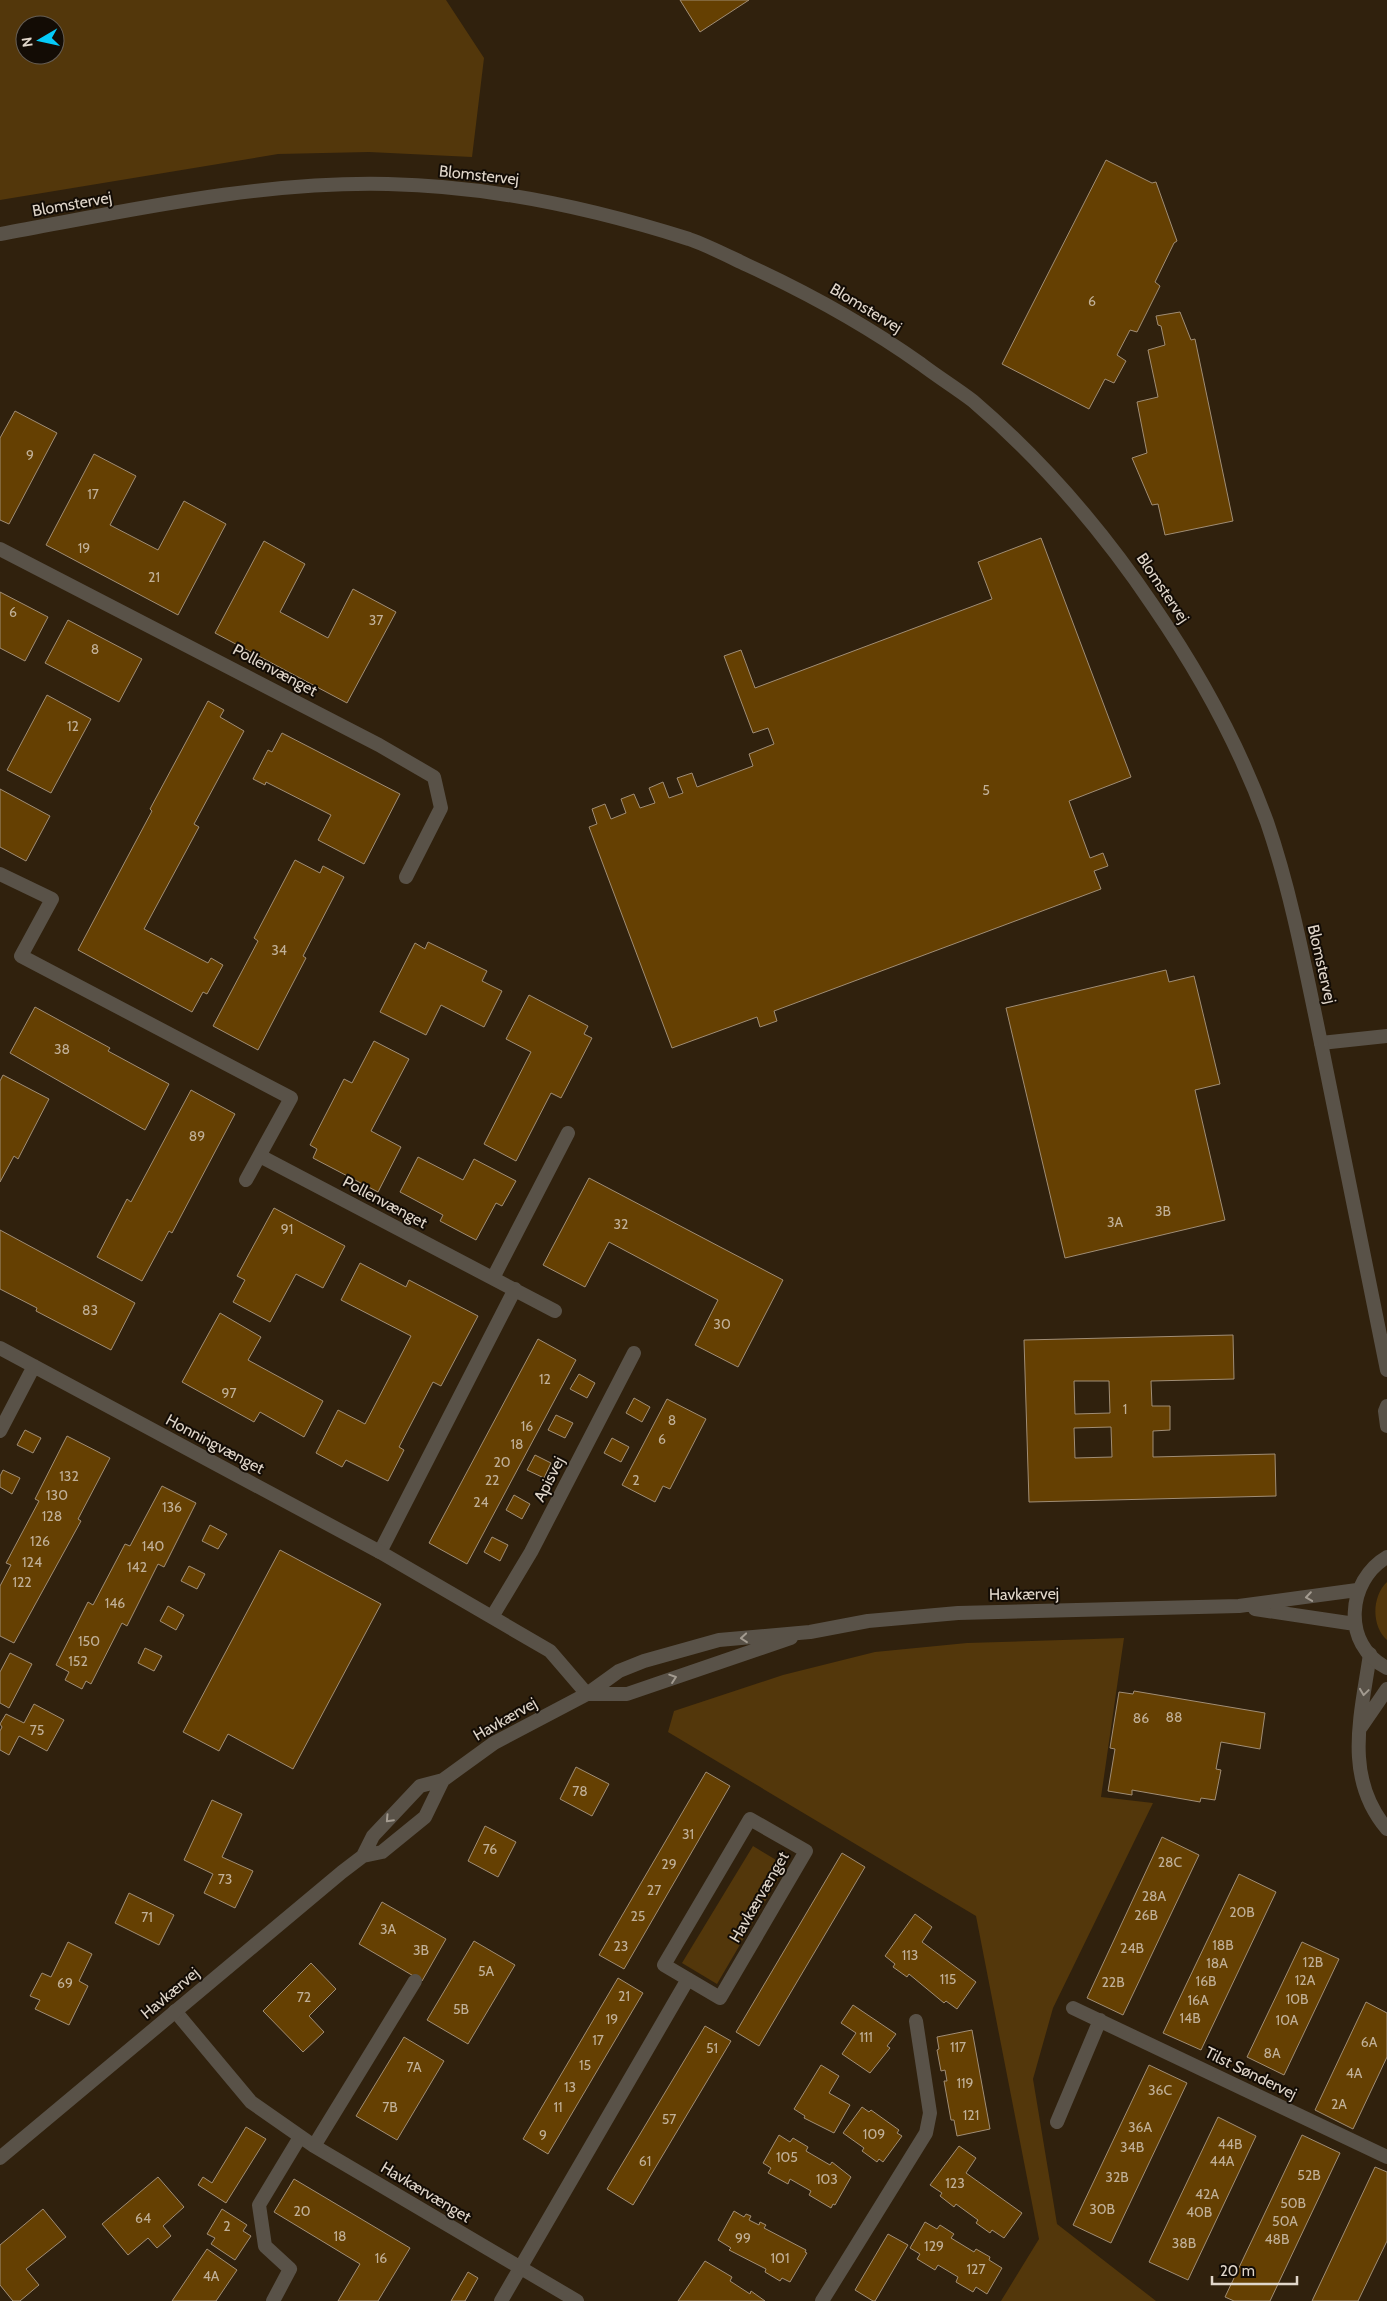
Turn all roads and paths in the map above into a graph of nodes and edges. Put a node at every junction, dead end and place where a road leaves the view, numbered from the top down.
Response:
1 (0, 234) edge
2 (0, 549) edge
3 (0, 874) edge
4 (406, 877) dead end
5 (1387, 1036) edge
6 (1321, 1043) junction
7 (568, 1133) dead end
8 (260, 1156) junction
9 (246, 1180) dead end
10 (493, 1278) junction
11 (515, 1289) junction
12 (555, 1311) dead end
13 (0, 1348) edge
14 (634, 1353) dead end
15 (34, 1366) junction
16 (1387, 1370) edge
17 (1387, 1406) edge
18 (1387, 1426) edge
19 (0, 1431) edge
20 (380, 1552) junction
21 (1387, 1557) edge
22 (1358, 1590) junction
23 (1239, 1606) junction
24 (492, 1617) junction
25 (1355, 1624) junction
26 (810, 1632) junction
27 (1370, 1654) junction
28 (1387, 1668) edge
29 (1387, 1689) edge
30 (587, 1694) junction
31 (1359, 1730) junction
32 (443, 1780) junction
33 (1387, 1829) edge
34 (363, 1856) junction
35 (688, 1979) junction
36 (415, 1980) dead end
37 (1073, 2008) dead end
38 (175, 2011) junction
39 (1100, 2020) junction
40 (916, 2021) dead end
41 (1057, 2122) dead end
42 (300, 2137) junction
43 (314, 2146) junction
44 (1387, 2157) edge
45 (0, 2158) edge
46 (520, 2268) junction
47 (273, 2301) edge
48 (501, 2301) edge
49 (577, 2301) edge
50 (822, 2301) edge

1 - 6 street, Blomstervej
2 - 4 street, Pollenvænget
3 - 8 street
5 - 6 street
6 - 16 street, Blomstervej
7 - 10 street
8 - 9 street
8 - 10 street, Pollenvænget
10 - 11 street, Pollenvænget
11 - 12 street, Pollenvænget
11 - 20 street
13 - 15 street, Honningvænget
14 - 24 street, Apisvej
15 - 19 street
15 - 20 street, Honningvænget
17 - 18 street
20 - 24 street, Honningvænget
21 - 22 street
22 -> 23 street, Havkærvej
22 - 25 street
23 - 25 street, Havkærvej
23 - 26 street, Havkærvej
24 - 30 street, Honningvænget
25 - 27 street
30 -> 26 street, Havkærvej
26 -> 30 street, Havkærvej
27 - 28 street
27 -> 31 street
29 - 31 street
30 - 32 street, Havkærvej
31 - 33 street
32 -> 34 street, Havkærvej
32 - 34 street, Havkærvej
34 - 38 street, Havkærvej
35 - 35 street, Havkærvænget
35 - 46 street
36 - 43 street
37 - 39 street, Tilst Søndervej
38 - 42 street, Havkærvænget
38 - 45 street, Havkærvej
39 - 41 street
39 - 44 street, Tilst Søndervej
40 - 50 street
42 - 43 street, Havkærvænget
42 - 47 street
43 - 46 street, Havkærvænget
46 - 48 street
46 - 49 street, Havkærvænget

